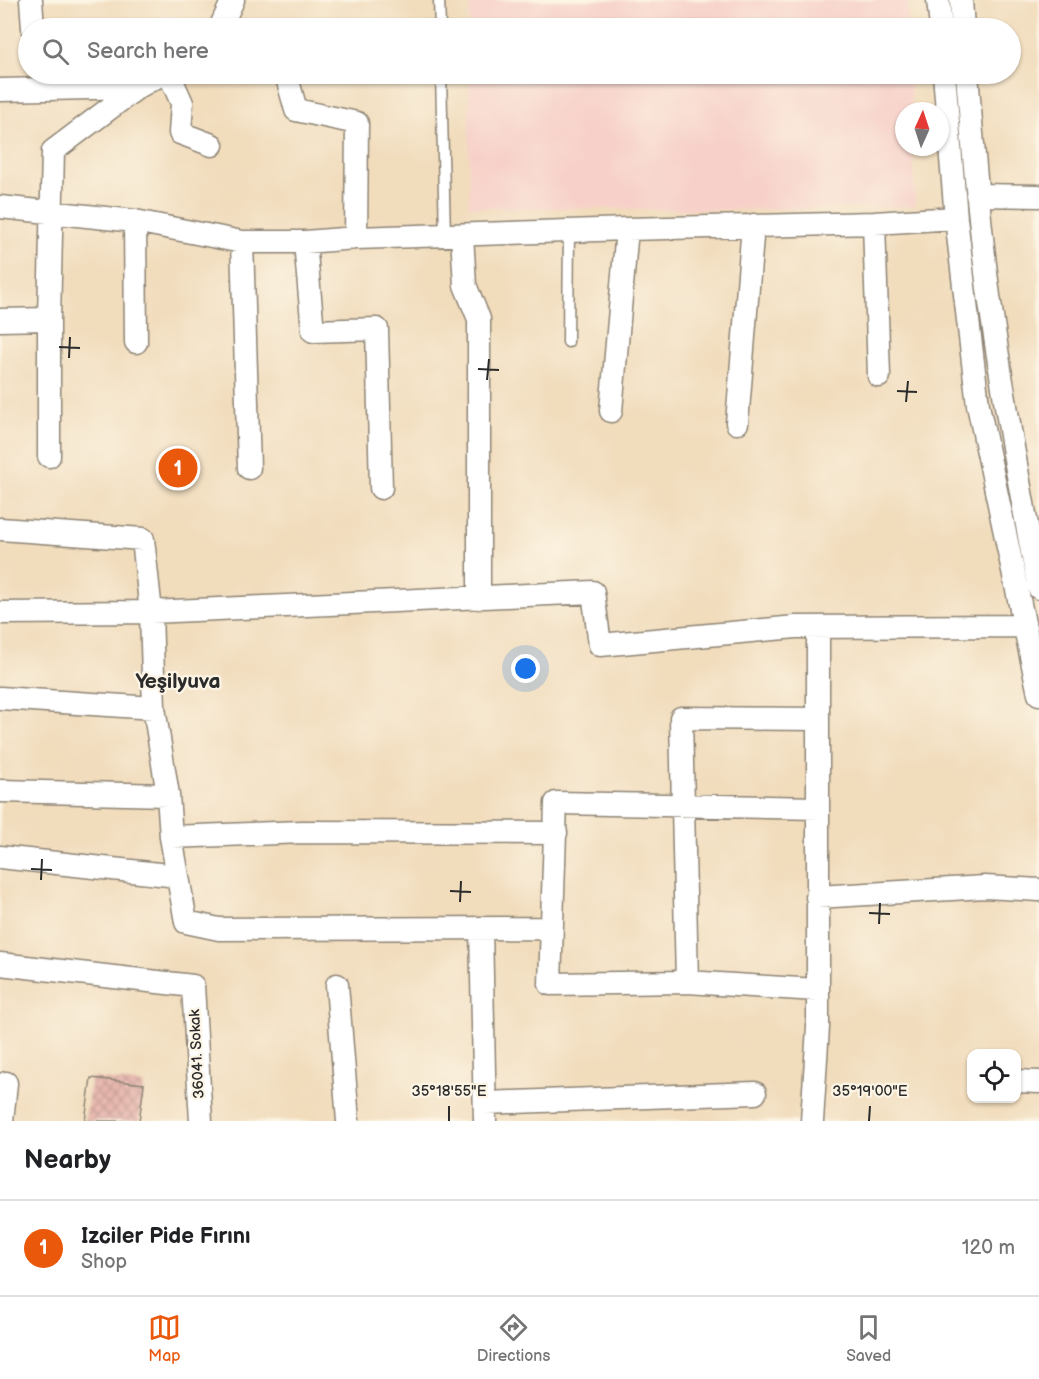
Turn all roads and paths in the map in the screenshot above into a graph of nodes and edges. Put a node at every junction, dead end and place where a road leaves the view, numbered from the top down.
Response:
1 (31, 0) edge
2 (233, 0) edge
3 (439, 0) edge
4 (938, 0) edge
5 (961, 0) edge
6 (32, 18) edge
7 (225, 18) edge
8 (440, 18) edge
9 (940, 18) edge
10 (962, 18) edge
11 (144, 84) edge
12 (173, 84) edge
13 (289, 84) edge
14 (442, 84) edge
15 (945, 84) edge
16 (968, 84) edge
17 (138, 87) junction
18 (0, 90) edge
19 (212, 145) dead end
20 (977, 195) junction
21 (1039, 196) edge
22 (0, 207) edge
23 (51, 211) junction
24 (956, 218) junction
25 (135, 221) junction
26 (874, 224) junction
27 (753, 225) junction
28 (627, 229) junction
29 (569, 231) junction
30 (454, 235) junction
31 (356, 238) junction
32 (242, 242) junction
33 (304, 242) junction
34 (48, 319) junction
35 (0, 320) edge
36 (136, 342) dead end
37 (568, 342) dead end
38 (879, 376) dead end
39 (610, 411) dead end
40 (737, 423) dead end
41 (49, 456) dead end
42 (249, 468) dead end
43 (381, 488) dead end
44 (0, 529) edge
45 (1039, 588) edge
46 (478, 598) junction
47 (151, 612) junction
48 (0, 614) edge
49 (1023, 626) junction
50 (818, 628) junction
51 (1039, 694) edge
52 (0, 698) edge
53 (154, 708) junction
54 (817, 719) junction
55 (0, 790) edge
56 (168, 795) junction
57 (682, 805) junction
58 (818, 808) junction
59 (556, 833) junction
60 (171, 837) junction
61 (0, 857) edge
62 (178, 876) junction
63 (1039, 890) edge
64 (817, 897) junction
65 (481, 928) junction
66 (552, 928) junction
67 (0, 964) edge
68 (687, 982) junction
69 (337, 985) dead end
70 (817, 990) junction
71 (1021, 1081) edge
72 (1039, 1082) edge
73 (6, 1083) dead end
74 (755, 1093) dead end
75 (485, 1112) edge
76 (2, 1121) edge
77 (201, 1121) edge
78 (348, 1121) edge
79 (812, 1121) edge

1 - 6 street
2 - 7 street
3 - 8 lane
4 - 9 street
5 - 10 street
11 - 17 street
12 - 19 street
13 - 31 street
14 - 30 lane
15 - 24 street
16 - 20 street
17 - 18 street
17 - 23 street
20 - 21 street
20 - 45 street
22 - 23 street
23 - 25 street
23 - 34 street
24 - 26 street
24 - 49 street
25 - 32 street
25 - 36 street
26 - 27 street
26 - 38 street
27 - 28 street
27 - 40 street
28 - 29 street
28 - 39 street
29 - 30 street
29 - 37 lane
30 - 31 street
30 - 46 street
31 - 33 street
32 - 33 street
32 - 42 street
33 - 43 street
34 - 35 street
34 - 41 street
44 - 47 street
46 - 47 street
46 - 50 street
47 - 48 street
47 - 53 street
49 - 50 street
49 - 51 street
50 - 54 street
52 - 53 street
53 - 56 street
54 - 57 street
54 - 58 street
55 - 56 street
56 - 60 street
57 - 58 street
57 - 59 street
57 - 68 street
58 - 64 street
59 - 60 street
59 - 66 street
60 - 62 street
61 - 62 street
62 - 65 street
63 - 64 street
64 - 70 street
65 - 66 street
65 - 75 street
66 - 68 street
67 - 77 street, 36041. Sokak
68 - 70 street
69 - 78 street
70 - 79 street
71 - 72 street
73 - 76 street
74 - 75 street

